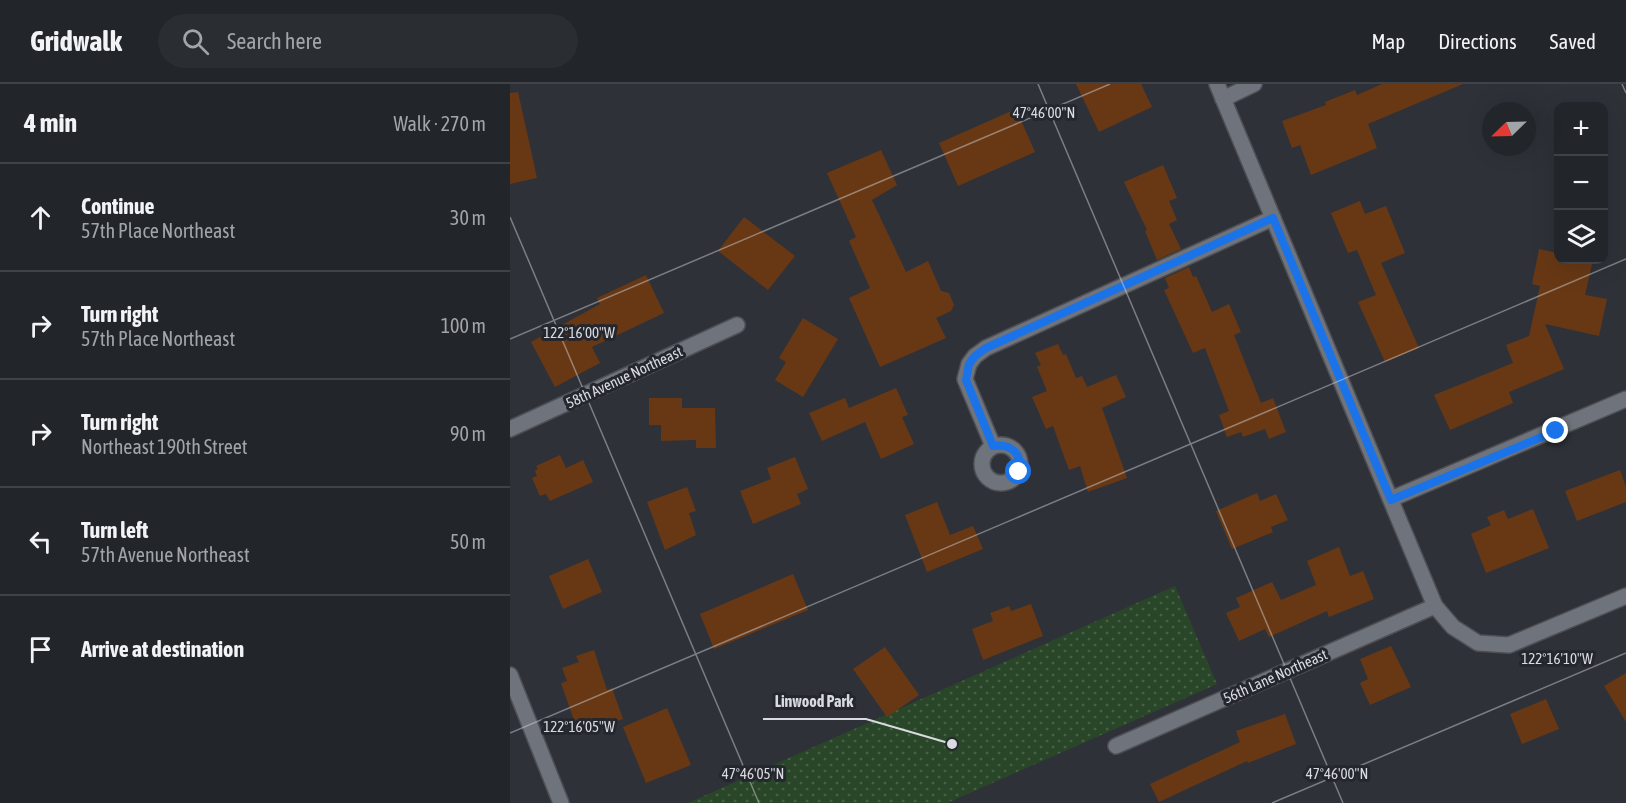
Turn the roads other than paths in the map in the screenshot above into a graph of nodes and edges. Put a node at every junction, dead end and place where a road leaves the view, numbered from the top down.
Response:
1 (1217, 84) edge
2 (1254, 84) edge
3 (1223, 99) junction
4 (1273, 218) junction
5 (738, 325) dead end
6 (1626, 399) edge
7 (510, 429) edge
8 (993, 446) dead end
9 (1391, 500) junction
10 (1626, 596) edge
11 (1435, 606) junction
12 (510, 675) edge
13 (1116, 746) dead end
14 (561, 803) edge

1 - 3 street
2 - 3 street
3 - 4 street
4 - 8 street
4 - 9 street
5 - 7 street, 58th Avenue Northeast
6 - 9 street
9 - 11 street
10 - 11 street
11 - 13 street, 56th Lane Northeast
12 - 14 street

